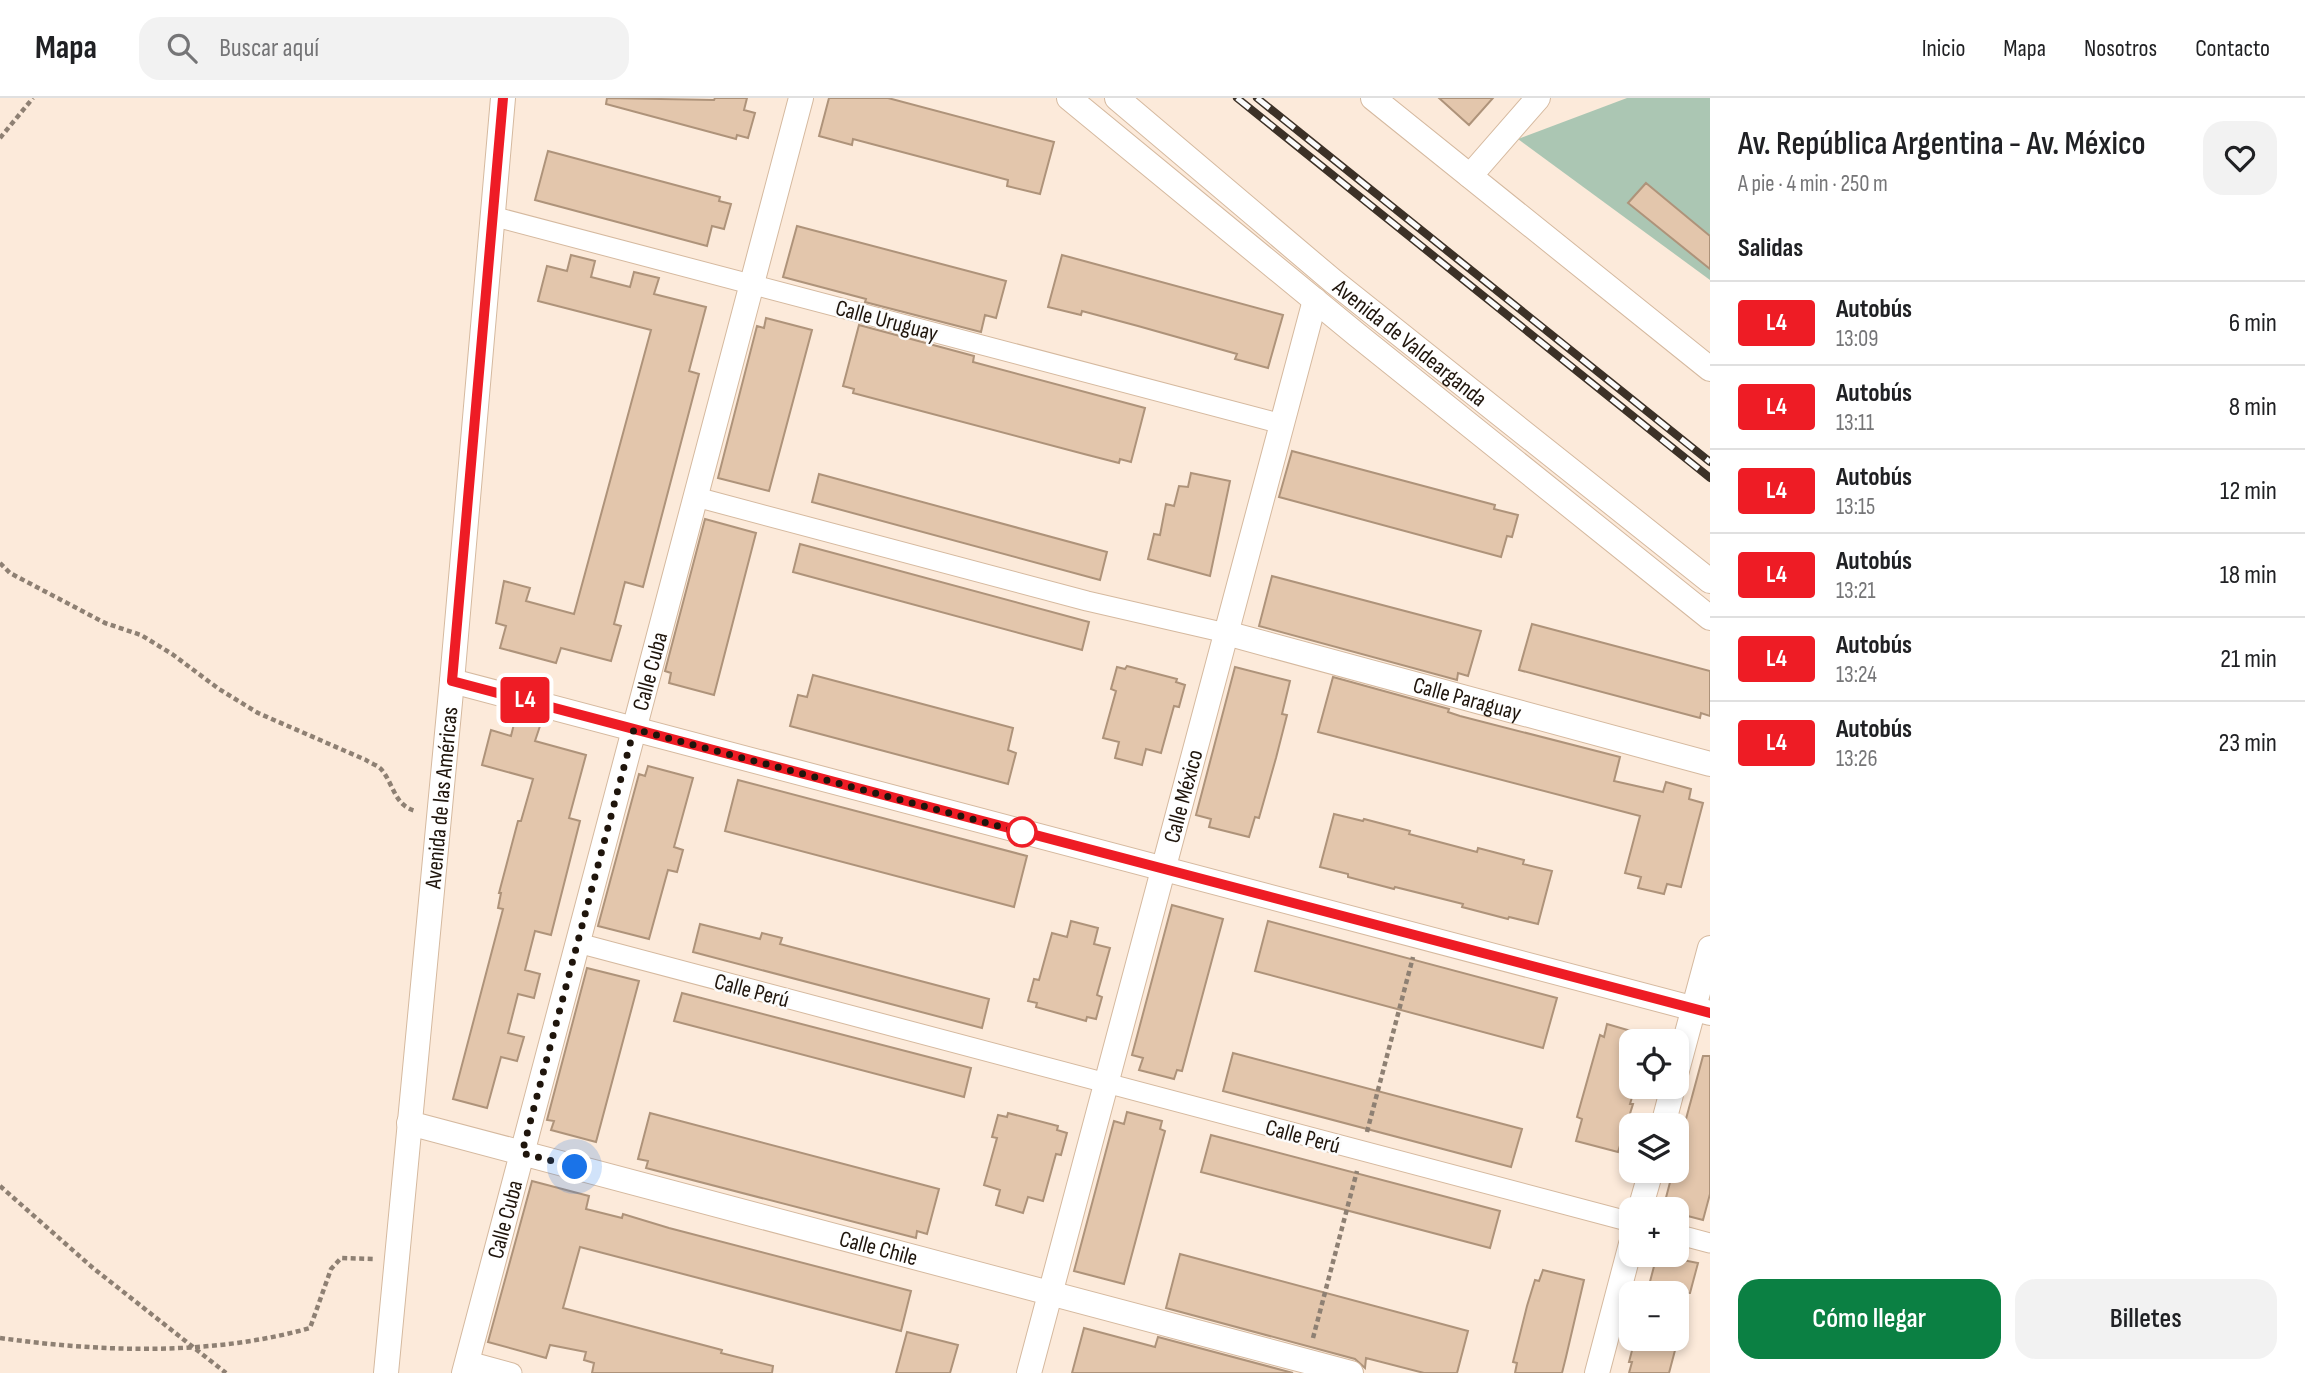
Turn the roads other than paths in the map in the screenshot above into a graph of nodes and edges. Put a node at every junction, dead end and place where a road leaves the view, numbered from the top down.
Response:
1 (503, 98) edge
2 (801, 98) edge
3 (1069, 98) edge
4 (1116, 98) edge
5 (1373, 98) edge
6 (1538, 98) edge
7 (1470, 176) junction
8 (492, 216) junction
9 (752, 284) junction
10 (1315, 300) junction
11 (1710, 369) edge
12 (1282, 424) junction
13 (696, 497) junction
14 (1710, 581) edge
15 (1710, 618) edge
16 (1226, 633) junction
17 (452, 681) junction
18 (634, 729) junction
19 (1710, 764) edge
20 (1163, 869) junction
21 (578, 943) junction
22 (1710, 948) edge
23 (1702, 1011) edge
24 (1689, 1042) edge
25 (1106, 1084) junction
26 (409, 1123) junction
27 (522, 1153) junction
28 (1619, 1219) edge
29 (1689, 1237) edge
30 (1710, 1243) edge
31 (1625, 1267) edge
32 (1051, 1293) junction
33 (466, 1367) edge
34 (386, 1373) edge
35 (512, 1373) edge
36 (1029, 1373) edge
37 (1351, 1373) edge
38 (1597, 1373) edge

1 - 8 street, Avenida de las Américas
2 - 9 street, Calle Cuba
3 - 10 street
4 - 14 street, Avenida de Valdearganda
5 - 7 street
6 - 7 street
7 - 11 street
8 - 9 street, Calle Uruguay
8 - 17 street, Avenida de las Américas
9 - 12 street, Calle Uruguay
9 - 13 street, Calle Cuba
10 - 12 street, Calle México
10 - 15 street
12 - 16 street, Calle México
13 - 16 street
13 - 18 street, Calle Cuba
16 - 19 street, Calle Paraguay
16 - 20 street, Calle México
17 - 18 street
17 - 26 street, Avenida de las Américas
18 - 20 street
18 - 21 street, Calle Cuba
20 - 23 street
20 - 25 street, Calle México
21 - 25 street, Calle Perú
21 - 27 street, Calle Cuba
22 - 23 street
23 - 24 street
25 - 28 street, Calle Perú
25 - 32 street, Calle México
26 - 27 street, Calle Chile
26 - 34 street, Avenida de las Américas
27 - 32 street, Calle Chile
27 - 33 street, Calle Cuba
29 - 30 street
31 - 38 street
32 - 36 street, Calle México
32 - 37 street, Calle Chile
33 - 35 street

